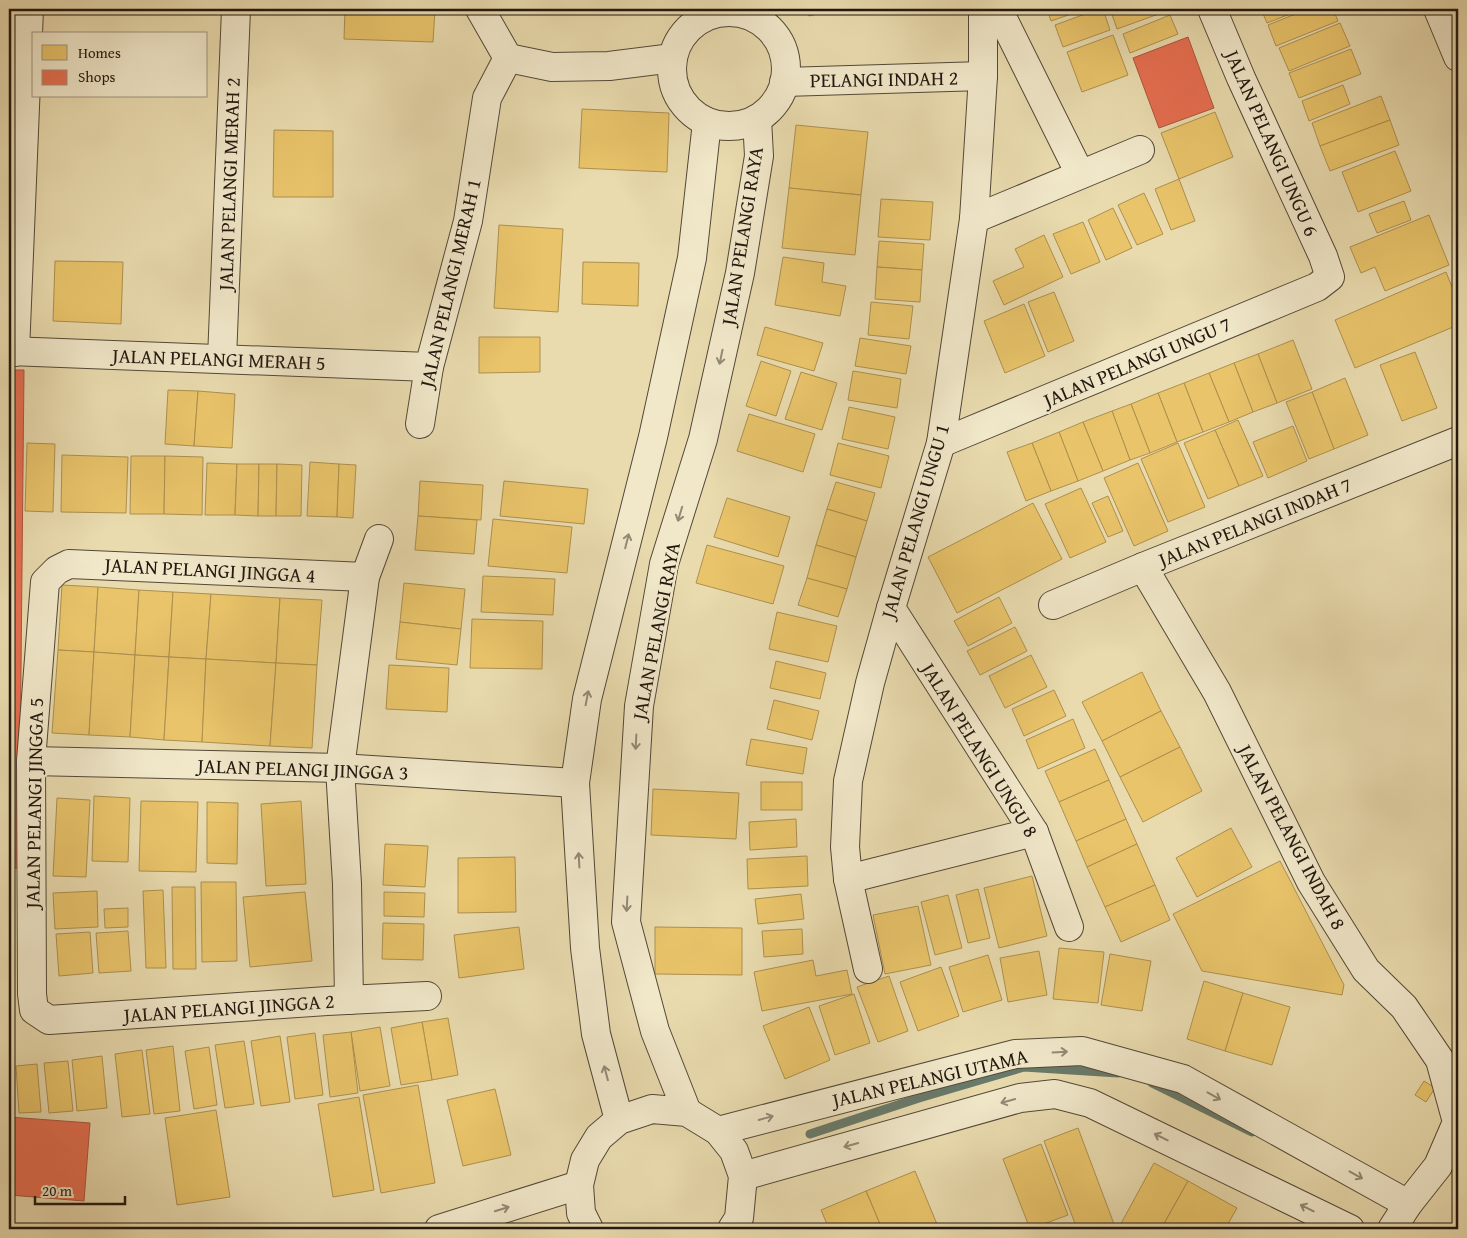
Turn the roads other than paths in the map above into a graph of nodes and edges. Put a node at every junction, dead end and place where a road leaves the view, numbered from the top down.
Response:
1 (29, 9) edge
2 (236, 9) edge
3 (480, 9) edge
4 (983, 9) edge
5 (998, 9) edge
6 (1212, 9) edge
7 (1438, 9) edge
8 (727, 10) edge
9 (1458, 57) edge
10 (508, 58) junction
11 (673, 58) junction
12 (983, 76) junction
13 (784, 82) junction
14 (757, 120) junction
15 (707, 122) junction
16 (1140, 150) dead end
17 (1080, 174) junction
18 (974, 219) junction
19 (1330, 277) joint
20 (12, 352) edge
21 (222, 359) junction
22 (429, 367) junction
23 (420, 424) dead end
24 (1458, 440) edge
25 (941, 443) junction
26 (379, 539) dead end
27 (1143, 567) junction
28 (57, 570) joint
29 (365, 577) junction
30 (1053, 605) dead end
31 (891, 608) junction
32 (31, 761) junction
33 (340, 768) junction
34 (575, 783) junction
35 (1034, 832) junction
36 (848, 879) junction
37 (1069, 927) dead end
38 (868, 969) dead end
39 (427, 996) dead end
40 (349, 1000) junction
41 (34, 1010) joint
42 (687, 1112) junction
43 (619, 1120) junction
44 (718, 1131) junction
45 (743, 1176) junction
46 (579, 1185) junction
47 (1408, 1204) junction
48 (439, 1229) edge
49 (589, 1229) edge
50 (732, 1229) edge
51 (1350, 1229) edge
52 (1392, 1229) edge

1 - 20 street
2 - 21 street, JALAN PELANGI MERAH 2
3 - 10 street
4 - 12 street, JALAN PELANGI UNGU 1
5 - 17 street
6 - 19 street, JALAN PELANGI UNGU 6
7 - 9 street
8 - 11 street
8 - 13 street
10 - 11 street
10 - 22 street, JALAN PELANGI MERAH 1
11 - 15 street
12 - 13 street, PELANGI INDAH 2
12 - 18 street, JALAN PELANGI UNGU 1
13 - 14 street
14 - 15 street
14 -> 42 street, JALAN PELANGI RAYA
34 -> 15 street
16 - 17 street
17 - 18 street
18 - 25 street, JALAN PELANGI UNGU 1
19 - 25 street, JALAN PELANGI UNGU 7
20 - 21 street, JALAN PELANGI MERAH 5
21 - 22 street, JALAN PELANGI MERAH 5
22 - 23 street, JALAN PELANGI MERAH 1
24 - 27 street, JALAN PELANGI INDAH 7
25 - 31 street, JALAN PELANGI UNGU 1
26 - 29 street
27 - 30 street, JALAN PELANGI INDAH 7
27 - 47 street, JALAN PELANGI INDAH 8
28 - 29 street, JALAN PELANGI JINGGA 4
28 - 32 street, JALAN PELANGI JINGGA 5
29 - 33 street
31 - 35 street, JALAN PELANGI UNGU 8
31 - 36 street, JALAN PELANGI UNGU 1
32 - 33 street, JALAN PELANGI JINGGA 3
32 - 41 street, JALAN PELANGI JINGGA 5
33 - 34 street, JALAN PELANGI JINGGA 3
33 - 40 street
43 -> 34 street
35 - 36 street
35 - 37 street, JALAN PELANGI UNGU 8
36 - 38 street, JALAN PELANGI UNGU 1
39 - 40 street, JALAN PELANGI JINGGA 2
40 - 41 street, JALAN PELANGI JINGGA 2
42 - 43 street
42 - 44 street
43 - 46 street
44 - 45 street
44 -> 47 street, JALAN PELANGI UTAMA
45 - 50 street
51 -> 45 street, JALAN PELANGI UTAMA
48 -> 46 street
46 - 49 street
47 - 52 street, JALAN PELANGI INDAH 8

